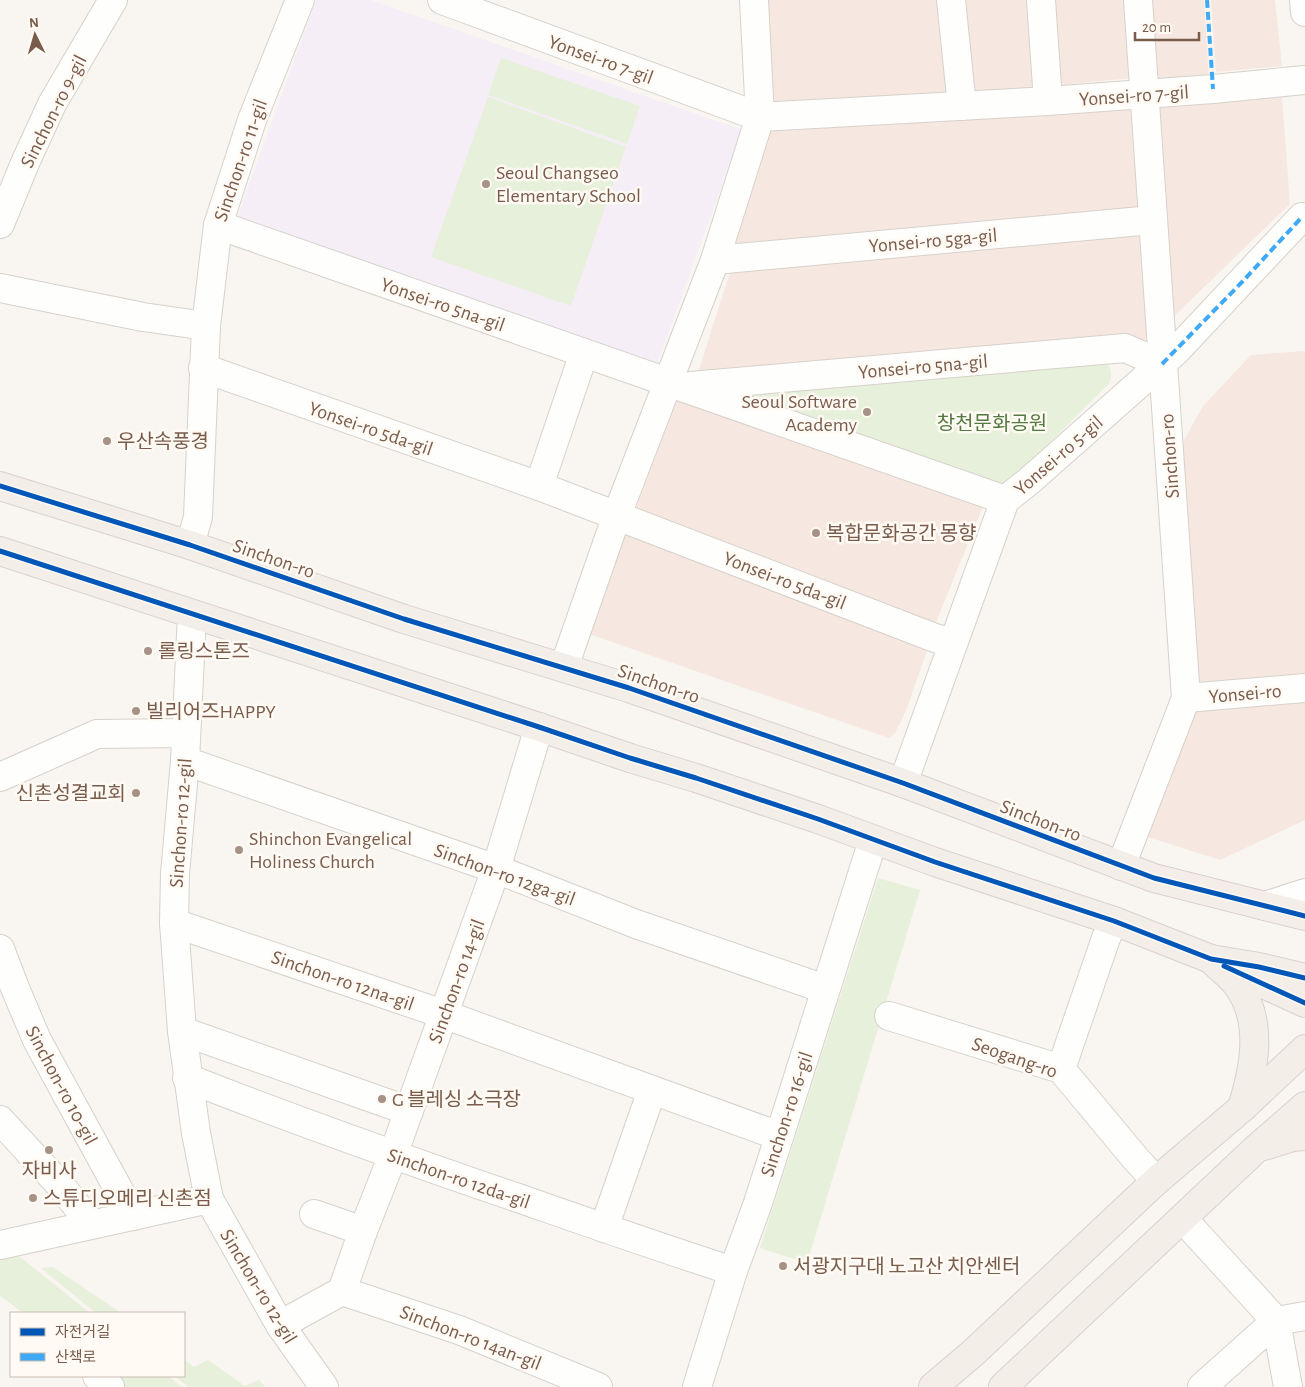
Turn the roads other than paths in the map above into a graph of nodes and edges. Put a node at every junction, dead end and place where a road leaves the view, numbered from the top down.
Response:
1 (113, 0) edge
2 (300, 0) edge
3 (442, 0) edge
4 (754, 0) edge
5 (952, 0) edge
6 (1041, 0) edge
7 (1138, 0) edge
8 (1304, 0) edge
9 (1305, 12) edge
10 (1305, 80) edge
11 (1144, 94) junction
12 (1048, 101) junction
13 (962, 106) junction
14 (760, 117) junction
15 (1302, 218) dead end
16 (1152, 220) junction
17 (0, 224) edge
18 (218, 225) junction
19 (715, 260) junction
20 (0, 288) edge
21 (206, 326) junction
22 (584, 353) junction
23 (1162, 364) junction
24 (203, 368) junction
25 (675, 385) junction
26 (0, 486) edge
27 (539, 486) junction
28 (1005, 500) junction
29 (616, 515) junction
30 (190, 545) junction
31 (0, 551) edge
32 (192, 614) junction
33 (954, 643) junction
34 (564, 667) junction
35 (1305, 688) edge
36 (1186, 698) junction
37 (539, 727) junction
38 (185, 733) junction
39 (185, 761) junction
40 (0, 776) edge
41 (904, 783) junction
42 (873, 840) junction
43 (1121, 866) junction
44 (496, 870) junction
45 (1305, 892) edge
46 (1265, 906) junction
47 (1305, 916) edge
48 (1114, 921) junction
49 (174, 923) junction
50 (0, 949) edge
51 (1211, 959) junction
52 (1305, 978) edge
53 (825, 989) junction
54 (1305, 1003) edge
55 (443, 1014) junction
56 (889, 1016) dead end
57 (182, 1031) junction
58 (1305, 1049) edge
59 (1061, 1070) junction
60 (187, 1078) junction
61 (652, 1090) junction
62 (1305, 1106) edge
63 (1242, 1108) junction
64 (410, 1111) junction
65 (0, 1120) edge
66 (779, 1136) junction
67 (1305, 1136) edge
68 (1258, 1147) junction
69 (393, 1155) junction
70 (1156, 1181) junction
71 (209, 1199) junction
72 (314, 1214) dead end
73 (133, 1216) junction
74 (1183, 1218) junction
75 (91, 1224) junction
76 (604, 1228) junction
77 (363, 1231) junction
78 (0, 1245) edge
79 (733, 1272) junction
80 (342, 1291) junction
81 (1305, 1316) edge
82 (1276, 1321) junction
83 (280, 1326) junction
84 (973, 1353) junction
85 (98, 1377) edge
86 (1003, 1386) edge
87 (110, 1387) edge
88 (324, 1387) edge
89 (598, 1387) edge
90 (697, 1387) edge
91 (933, 1387) edge
92 (965, 1387) edge
93 (1202, 1387) edge
94 (1288, 1387) edge

1 - 17 street, Sinchon-ro 9-gil
2 - 18 street, Sinchon-ro 11-gil
3 - 14 street, Yonsei-ro 7-gil
4 - 14 street
5 - 13 street
6 - 12 street
7 - 11 street
8 - 9 street
10 - 11 street, Yonsei-ro 7-gil
11 - 12 street, Yonsei-ro 7-gil
11 - 16 street
12 - 13 street, Yonsei-ro 7-gil
13 - 14 street, Yonsei-ro 7-gil
14 - 19 street
15 - 23 street, Yonsei-ro 5-gil
16 - 19 street, Yonsei-ro 5ga-gil
16 - 23 street
18 - 21 street, Sinchon-ro 11-gil
18 - 22 street, Yonsei-ro 5na-gil
19 - 25 street
20 - 21 street
21 - 24 street, Sinchon-ro 11-gil
22 - 25 street, Yonsei-ro 5na-gil
22 - 27 street
23 - 25 street, Yonsei-ro 5na-gil
23 - 28 street, Yonsei-ro 5-gil
23 - 36 street, Sinchon-ro
24 - 27 street, Yonsei-ro 5da-gil
24 - 30 street, Sinchon-ro 11-gil
25 - 28 street, Yonsei-ro 5na-gil
25 - 29 street
26 - 30 main road, Sinchon-ro
27 - 29 street, Yonsei-ro 5da-gil
28 - 33 street, Yonsei-ro 5-gil
29 - 33 street, Yonsei-ro 5da-gil
29 - 34 street
30 - 34 main road, Sinchon-ro
31 - 32 main road
32 - 37 main road
32 - 38 street, Sinchon-ro 12-gil
33 - 41 street, Yonsei-ro 5-gil
34 - 41 main road, Sinchon-ro
35 - 36 street, Yonsei-ro
36 - 43 street, Sinchon-ro
37 - 42 main road
37 - 44 street, Sinchon-ro 14-gil
38 - 39 street, Sinchon-ro 12-gil
38 - 40 street
39 - 44 street, Sinchon-ro 12ga-gil
39 - 49 street, Sinchon-ro 12-gil
41 - 43 main road, Sinchon-ro
42 - 48 main road
42 - 53 street, Sinchon-ro 16-gil
43 - 46 main road, Sinchon-ro
44 - 53 street, Sinchon-ro 12ga-gil
44 - 55 street, Sinchon-ro 14-gil
45 - 46 street
46 - 47 main road, Sinchon-ro
48 - 51 main road
48 - 59 street
49 - 55 street, Sinchon-ro 12na-gil
49 - 57 street, Sinchon-ro 12-gil
50 - 73 street, Sinchon-ro 10-gil
51 - 52 main road
51 - 54 main road
51 - 63 main road
53 - 66 street, Sinchon-ro 16-gil
55 - 61 street, Sinchon-ro 12na-gil
55 - 64 street, Sinchon-ro 14-gil
56 - 59 street, Seogang-ro
57 - 60 street, Sinchon-ro 12-gil
57 - 64 street
58 - 63 main road
59 - 70 street, Seogang-ro
60 - 69 street, Sinchon-ro 12da-gil
60 - 71 street, Sinchon-ro 12-gil
61 - 66 street, Sinchon-ro 12na-gil
61 - 76 street
62 - 68 main road
63 - 70 main road
64 - 69 street, Sinchon-ro 14-gil
65 - 75 street
66 - 79 street, Sinchon-ro 16-gil
67 - 68 main road
68 - 74 main road
69 - 76 street, Sinchon-ro 12da-gil
69 - 77 street, Sinchon-ro 14-gil
70 - 84 main road
71 - 73 street
71 - 83 street, Sinchon-ro 12-gil
72 - 77 street
73 - 75 street
74 - 82 street
74 - 86 main road
75 - 78 street
76 - 79 street, Sinchon-ro 12da-gil
77 - 80 street, Sinchon-ro 14-gil
79 - 90 street, Sinchon-ro 16-gil
80 - 83 street
80 - 89 street, Sinchon-ro 14an-gil
81 - 82 street
82 - 93 street
82 - 94 street
83 - 88 street, Sinchon-ro 12-gil
84 - 91 main road
84 - 92 main road
85 - 87 street

